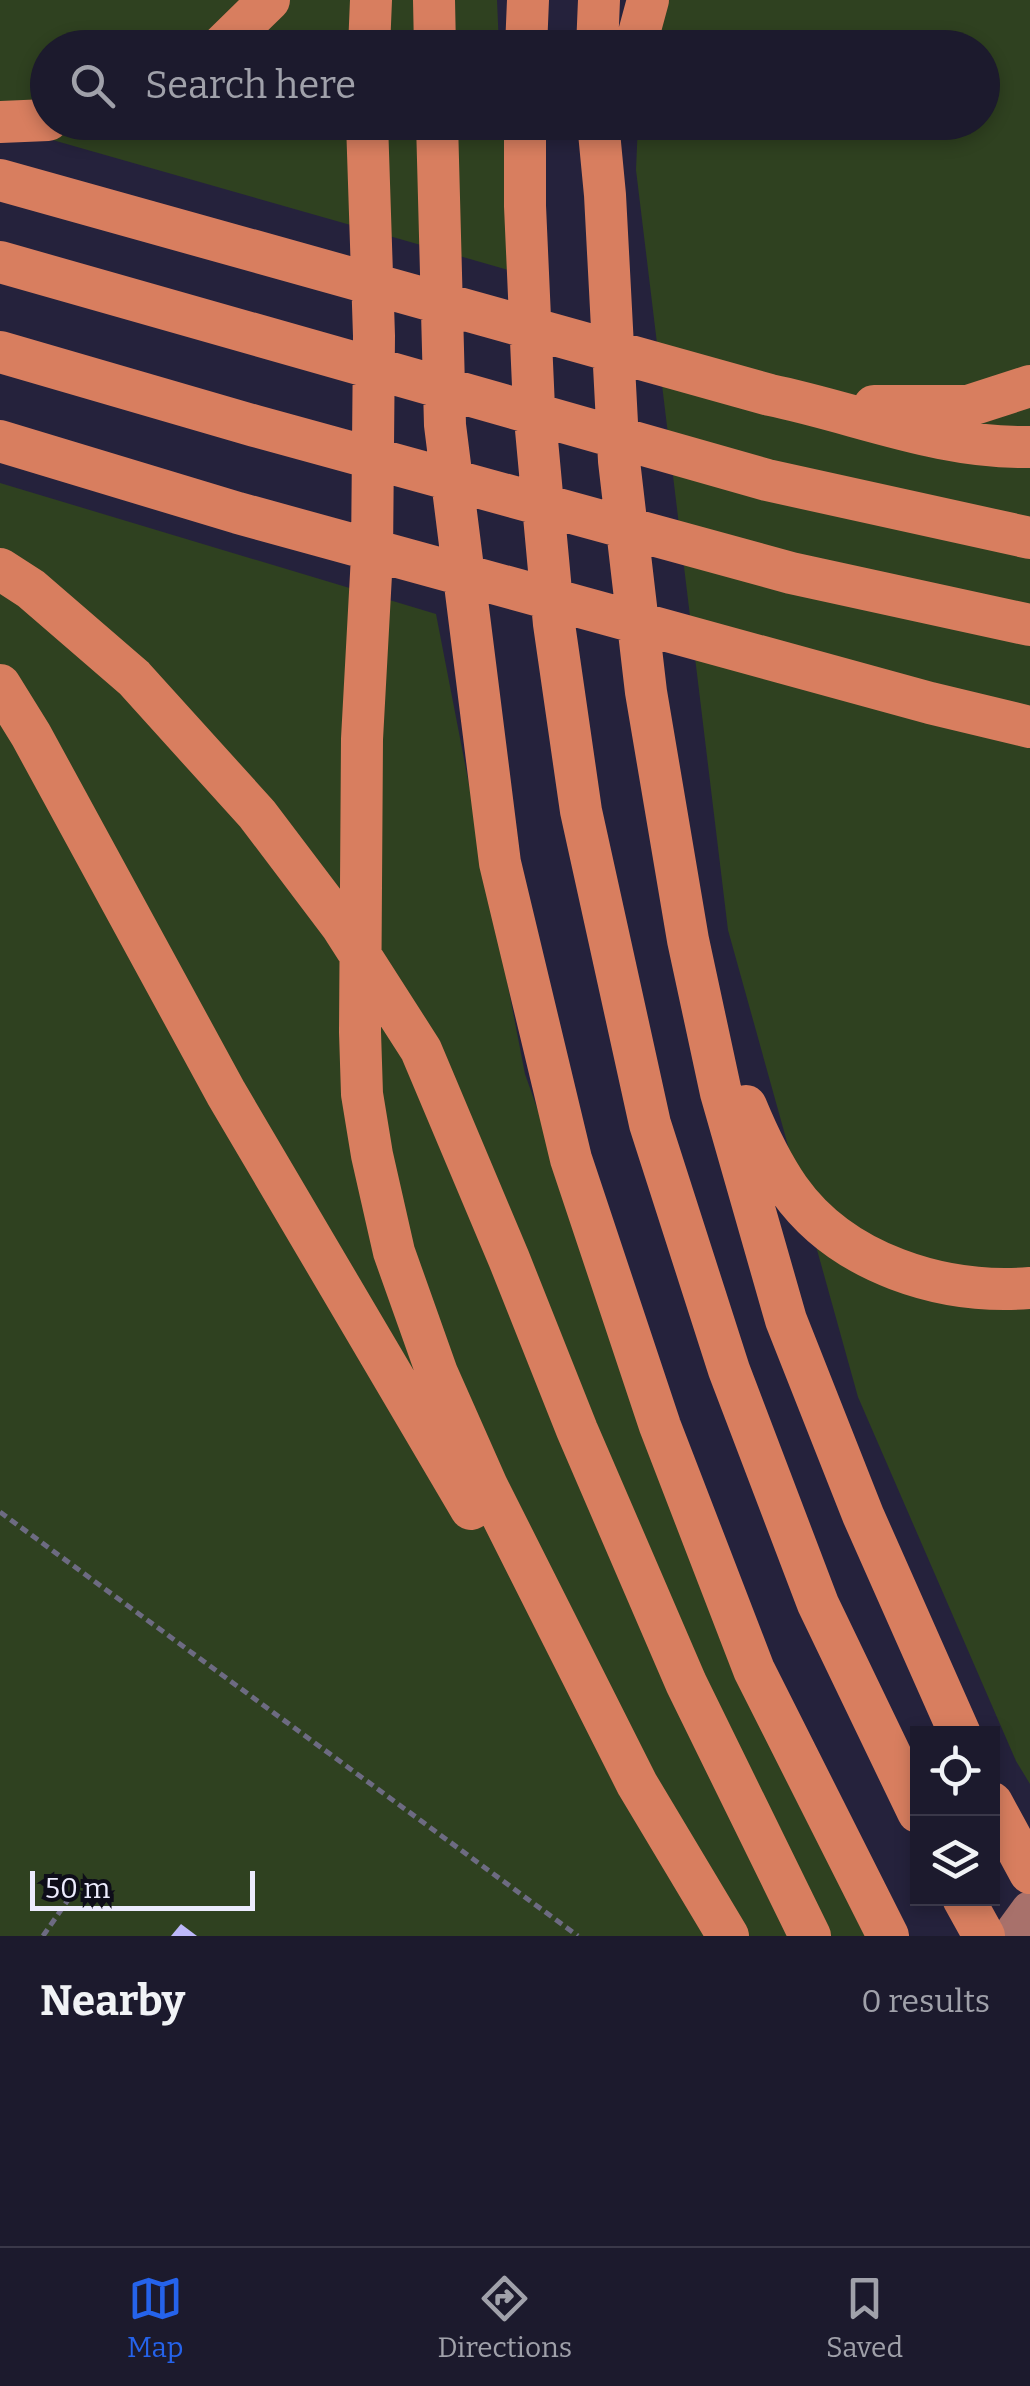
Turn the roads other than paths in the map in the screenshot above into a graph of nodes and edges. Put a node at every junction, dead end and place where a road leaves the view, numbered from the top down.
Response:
1 (268, 0) edge
2 (371, 0) edge
3 (434, 0) edge
4 (528, 0) edge
5 (599, 0) edge
6 (648, 0) edge
7 (238, 30) edge
8 (370, 30) edge
9 (435, 30) edge
10 (527, 30) edge
11 (597, 30) edge
12 (640, 30) edge
13 (30, 121) edge
14 (0, 122) edge
15 (368, 140) edge
16 (437, 140) edge
17 (525, 140) edge
18 (600, 140) edge
19 (614, 140) edge
20 (0, 180) edge
21 (606, 195) junction
22 (0, 262) edge
23 (0, 352) edge
24 (1030, 386) edge
25 (826, 406) junction
26 (0, 441) edge
27 (1030, 447) edge
28 (1030, 538) edge
29 (0, 570) edge
30 (1030, 625) edge
31 (795, 665) junction
32 (0, 685) edge
33 (1030, 711) edge
34 (1030, 727) edge
35 (688, 940) junction
36 (1030, 1288) edge
37 (956, 1726) edge
38 (637, 1784) junction
39 (910, 1795) edge
40 (999, 1816) edge
41 (1030, 1873) edge
42 (968, 1906) edge
43 (1030, 1910) edge
44 (728, 1936) edge
45 (810, 1936) edge
46 (888, 1936) edge
47 (984, 1936) edge
48 (1010, 1936) edge

1 - 7 highway
2 - 8 highway
3 - 9 highway
4 - 10 highway
5 - 11 highway
6 - 12 highway
13 - 14 highway
15 - 38 highway
16 - 46 highway
17 - 39 highway
18 - 21 highway
19 - 21 highway
20 - 25 highway
21 - 35 highway
22 - 28 highway
23 - 30 highway
24 - 25 highway
25 - 27 highway
26 - 31 highway
29 - 45 highway
31 - 33 highway
31 - 34 highway
32 - 38 highway
35 - 36 highway
35 - 37 highway
38 - 44 highway
40 - 41 highway
42 - 47 highway
43 - 48 main road

